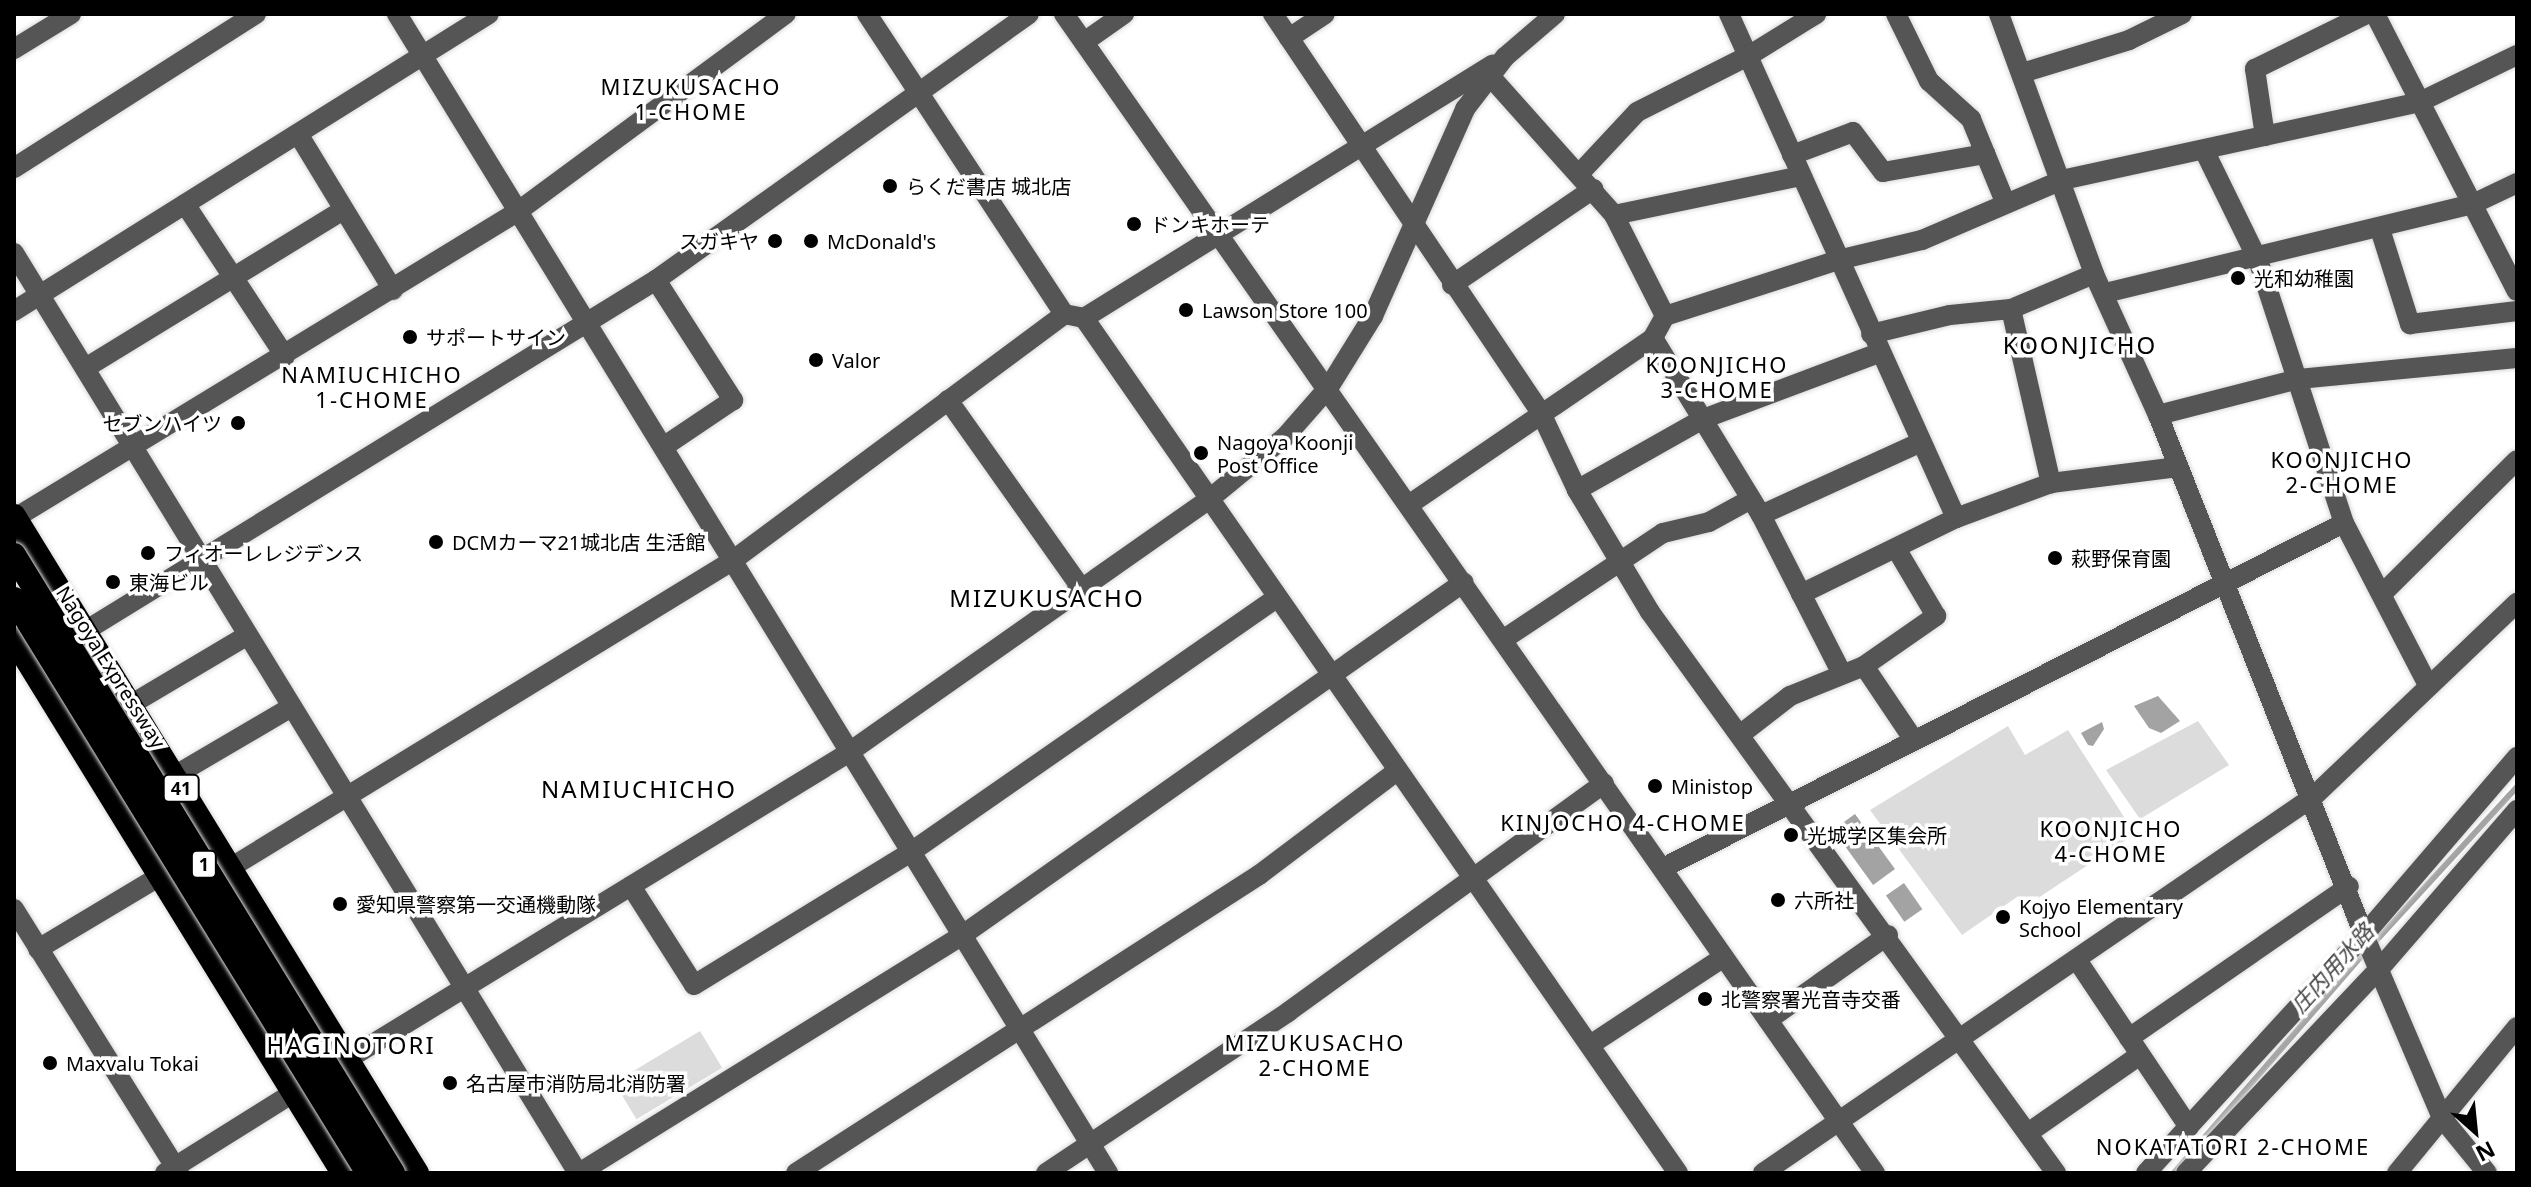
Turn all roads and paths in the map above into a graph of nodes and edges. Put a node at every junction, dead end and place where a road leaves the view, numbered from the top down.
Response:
1 (71, 14) edge
2 (256, 14) edge
3 (397, 14) edge
4 (489, 14) edge
5 (786, 14) edge
6 (867, 14) edge
7 (1029, 14) edge
8 (1064, 14) edge
9 (1124, 14) edge
10 (1273, 14) edge
11 (1325, 14) edge
12 (1555, 14) edge
13 (1729, 14) edge
14 (1816, 14) edge
15 (1898, 14) edge
16 (1999, 14) edge
17 (2182, 14) edge
18 (2376, 15) edge
19 (1289, 38) junction
20 (1084, 42) junction
21 (14, 49) edge
22 (425, 55) junction
23 (1750, 55) junction
24 (2517, 55) edge
25 (1505, 57) junction
26 (2022, 73) junction
27 (1489, 75) junction
28 (919, 94) junction
29 (2420, 102) junction
30 (2265, 136) junction
31 (300, 137) junction
32 (1360, 143) junction
33 (2204, 150) junction
34 (1985, 154) junction
35 (1792, 155) junction
36 (14, 168) edge
37 (1801, 176) junction
38 (2062, 180) junction
39 (1587, 181) junction
40 (2517, 183) edge
41 (2005, 202) junction
42 (185, 204) junction
43 (2473, 204) junction
44 (343, 210) junction
45 (517, 212) junction
46 (1614, 215) junction
47 (1413, 220) junction
48 (2380, 229) junction
49 (1218, 232) junction
50 (14, 253) edge
51 (1838, 260) junction
52 (2258, 260) junction
53 (2094, 274) junction
54 (233, 278) junction
55 (656, 280) junction
56 (1452, 285) junction
57 (393, 290) junction
58 (2517, 291) edge
59 (2105, 293) junction
60 (41, 294) junction
61 (2011, 309) junction
62 (14, 311) edge
63 (2517, 311) edge
64 (1074, 316) junction
65 (1665, 316) junction
66 (585, 323) junction
67 (1653, 338) junction
68 (1875, 343) junction
69 (285, 356) junction
70 (2517, 358) edge
71 (87, 367) junction
72 (2298, 379) junction
73 (1329, 387) junction
74 (948, 400) junction
75 (1541, 413) junction
76 (2158, 415) junction
77 (1703, 419) junction
78 (1919, 443) junction
79 (133, 447) junction
80 (663, 447) junction
81 (2517, 460) edge
82 (2178, 467) junction
83 (2051, 483) junction
84 (1577, 490) junction
85 (1207, 501) junction
86 (1410, 504) junction
87 (1756, 507) junction
88 (15, 517) edge
89 (1956, 518) junction
90 (2344, 523) junction
91 (1897, 550) junction
92 (14, 555) edge
93 (201, 560) junction
94 (732, 561) junction
95 (1619, 562) junction
96 (1464, 582) junction
97 (2222, 582) junction
98 (1082, 589) junction
99 (2384, 592) junction
100 (1801, 594) junction
101 (1276, 598) junction
102 (14, 599) edge
103 (2517, 603) edge
104 (85, 631) junction
105 (246, 636) junction
106 (14, 639) edge
107 (1504, 639) junction
108 (1864, 666) junction
109 (22, 669) edge
110 (1842, 674) junction
111 (1331, 675) junction
112 (2428, 685) junction
113 (130, 705) junction
114 (290, 708) junction
115 (1741, 734) junction
116 (1914, 740) junction
117 (848, 753) junction
118 (2517, 757) edge
119 (1397, 771) junction
120 (174, 776) junction
121 (1604, 783) junction
122 (2313, 797) junction
123 (346, 800) junction
124 (1790, 804) junction
125 (2517, 810) edge
126 (911, 852) junction
127 (230, 868) junction
128 (1663, 868) junction
129 (160, 876) junction
130 (1470, 877) junction
131 (631, 886) junction
132 (2349, 886) junction
133 (14, 909) edge
134 (964, 934) junction
135 (1888, 935) junction
136 (38, 949) junction
137 (2373, 952) junction
138 (1724, 957) junction
139 (2077, 960) junction
140 (465, 987) junction
141 (1768, 1020) junction
142 (2517, 1027) edge
143 (1025, 1030) junction
144 (1962, 1040) junction
145 (1590, 1045) junction
146 (2134, 1046) junction
147 (347, 1059) junction
148 (293, 1092) junction
149 (2442, 1118) junction
150 (1841, 1122) junction
151 (2189, 1127) junction
152 (2028, 1133) junction
153 (1093, 1145) junction
154 (173, 1171) edge
155 (343, 1173) edge
156 (368, 1173) edge
157 (393, 1173) edge
158 (417, 1173) edge
159 (578, 1173) edge
160 (796, 1173) edge
161 (1046, 1173) edge
162 (1108, 1173) edge
163 (1678, 1173) edge
164 (1763, 1173) edge
165 (1875, 1173) edge
166 (2056, 1173) edge
167 (2146, 1173) edge
168 (2186, 1173) edge
169 (2397, 1173) edge
170 (2487, 1173) edge

1 - 21 street
2 - 36 street
3 - 22 street
4 - 22 street
5 - 45 street
6 - 28 street
7 - 28 street
8 - 20 street
9 - 20 street
10 - 19 street
11 - 19 street
12 - 25 street
13 - 23 street
14 - 23 street
15 - 34 street
16 - 26 street
17 - 26 street
18 - 29 street
18 - 30 street
19 - 32 street
20 - 49 street
22 - 31 street
22 - 45 street
23 - 35 street
23 - 39 street
24 - 29 street
25 - 27 street
25 - 32 street
26 - 38 street
27 - 39 street
27 - 47 street
28 - 55 street
28 - 64 street
29 - 30 street
29 - 43 street
30 - 33 street
31 - 42 street
31 - 44 street
32 - 47 street
32 - 49 street
33 - 38 street
33 - 52 street
34 - 35 street
34 - 41 street
35 - 37 street
37 - 46 street
37 - 51 street
38 - 41 street
38 - 53 street
39 - 46 street
39 - 56 street
40 - 43 street
41 - 51 street
42 - 54 street
42 - 60 street
43 - 48 street
43 - 58 street
44 - 54 street
44 - 57 street
45 - 57 street
45 - 66 street
46 - 65 street
47 - 56 street
47 - 73 street
48 - 52 street
48 - 63 street
49 - 64 street
49 - 73 street
50 - 60 street
51 - 65 street
51 - 68 street
52 - 59 street
52 - 72 street
53 - 59 street
53 - 61 street
54 - 69 street
54 - 71 street
55 - 66 street
55 - 80 street
56 - 75 street
57 - 69 street
59 - 76 street
60 - 62 street
60 - 71 street
61 - 68 street
61 - 83 street
64 - 74 street
64 - 85 street
65 - 67 street
66 - 80 street
66 - 93 street
67 - 75 street
67 - 77 street
68 - 77 street
68 - 78 street
69 - 79 street
70 - 72 street
71 - 79 street
72 - 76 street
72 - 90 street
73 - 85 street
73 - 86 street
74 - 94 street
74 - 98 street
75 - 84 street
75 - 86 street
76 - 82 street
77 - 84 street
77 - 87 street
78 - 87 street
78 - 89 street
79 - 88 street
79 - 93 street
80 - 94 street
81 - 99 street
82 - 83 street
82 - 97 street
83 - 89 street
84 - 95 street
85 - 98 street
85 - 101 street
86 - 96 street
87 - 95 street
87 - 100 street
88 - 104 highway, 41
89 - 91 street
90 - 97 street
90 - 99 street
91 - 100 street
91 - 108 street
92 - 157 highway, Nagoya Expressway / 1, bridge
93 - 104 street
93 - 105 street
94 - 117 street
94 - 123 street
95 - 107 street
95 - 115 street
96 - 107 street
96 - 111 street
97 - 116 street
97 - 122 street
98 - 117 street
99 - 112 street
100 - 110 street
101 - 111 street
101 - 126 street
102 - 156 highway, 1, bridge
103 - 112 street
104 - 113 highway, 41
105 - 113 street
105 - 114 street
106 - 109 highway
107 - 121 street
108 - 110 street
108 - 116 street
109 - 129 highway
110 - 115 street
111 - 119 street
111 - 134 street
112 - 122 street
113 - 120 highway, 41
114 - 120 street
114 - 123 street
115 - 124 street
116 - 124 street
117 - 126 street
117 - 131 street
118 - 137 street
119 - 130 street
119 - 143 street
120 - 127 highway, 41
121 - 128 street
121 - 130 street
122 - 132 street
122 - 139 street
123 - 127 street
123 - 140 street
124 - 128 street
124 - 135 street
125 - 137 street
126 - 131 street
126 - 134 street
127 - 147 highway, 41
128 - 138 street
129 - 136 street
129 - 148 highway
130 - 145 street
130 - 153 street
131 - 140 street
132 - 137 street
132 - 146 street
133 - 136 street
134 - 143 street
134 - 159 street
135 - 141 street
135 - 144 street
136 - 154 street
137 - 149 street
137 - 151 street
137 - 168 street
138 - 141 street
138 - 145 street
139 - 144 street
139 - 146 street
140 - 147 street
140 - 159 street
141 - 150 street
142 - 149 street
143 - 153 street
143 - 160 street
144 - 150 street
144 - 152 street
145 - 163 street
146 - 151 street
146 - 152 street
147 - 148 street
147 - 158 highway, 41
148 - 154 street
148 - 155 highway
149 - 169 street
149 - 170 street
150 - 164 street
150 - 165 street
151 - 167 street
152 - 166 street
153 - 161 street
153 - 162 street

